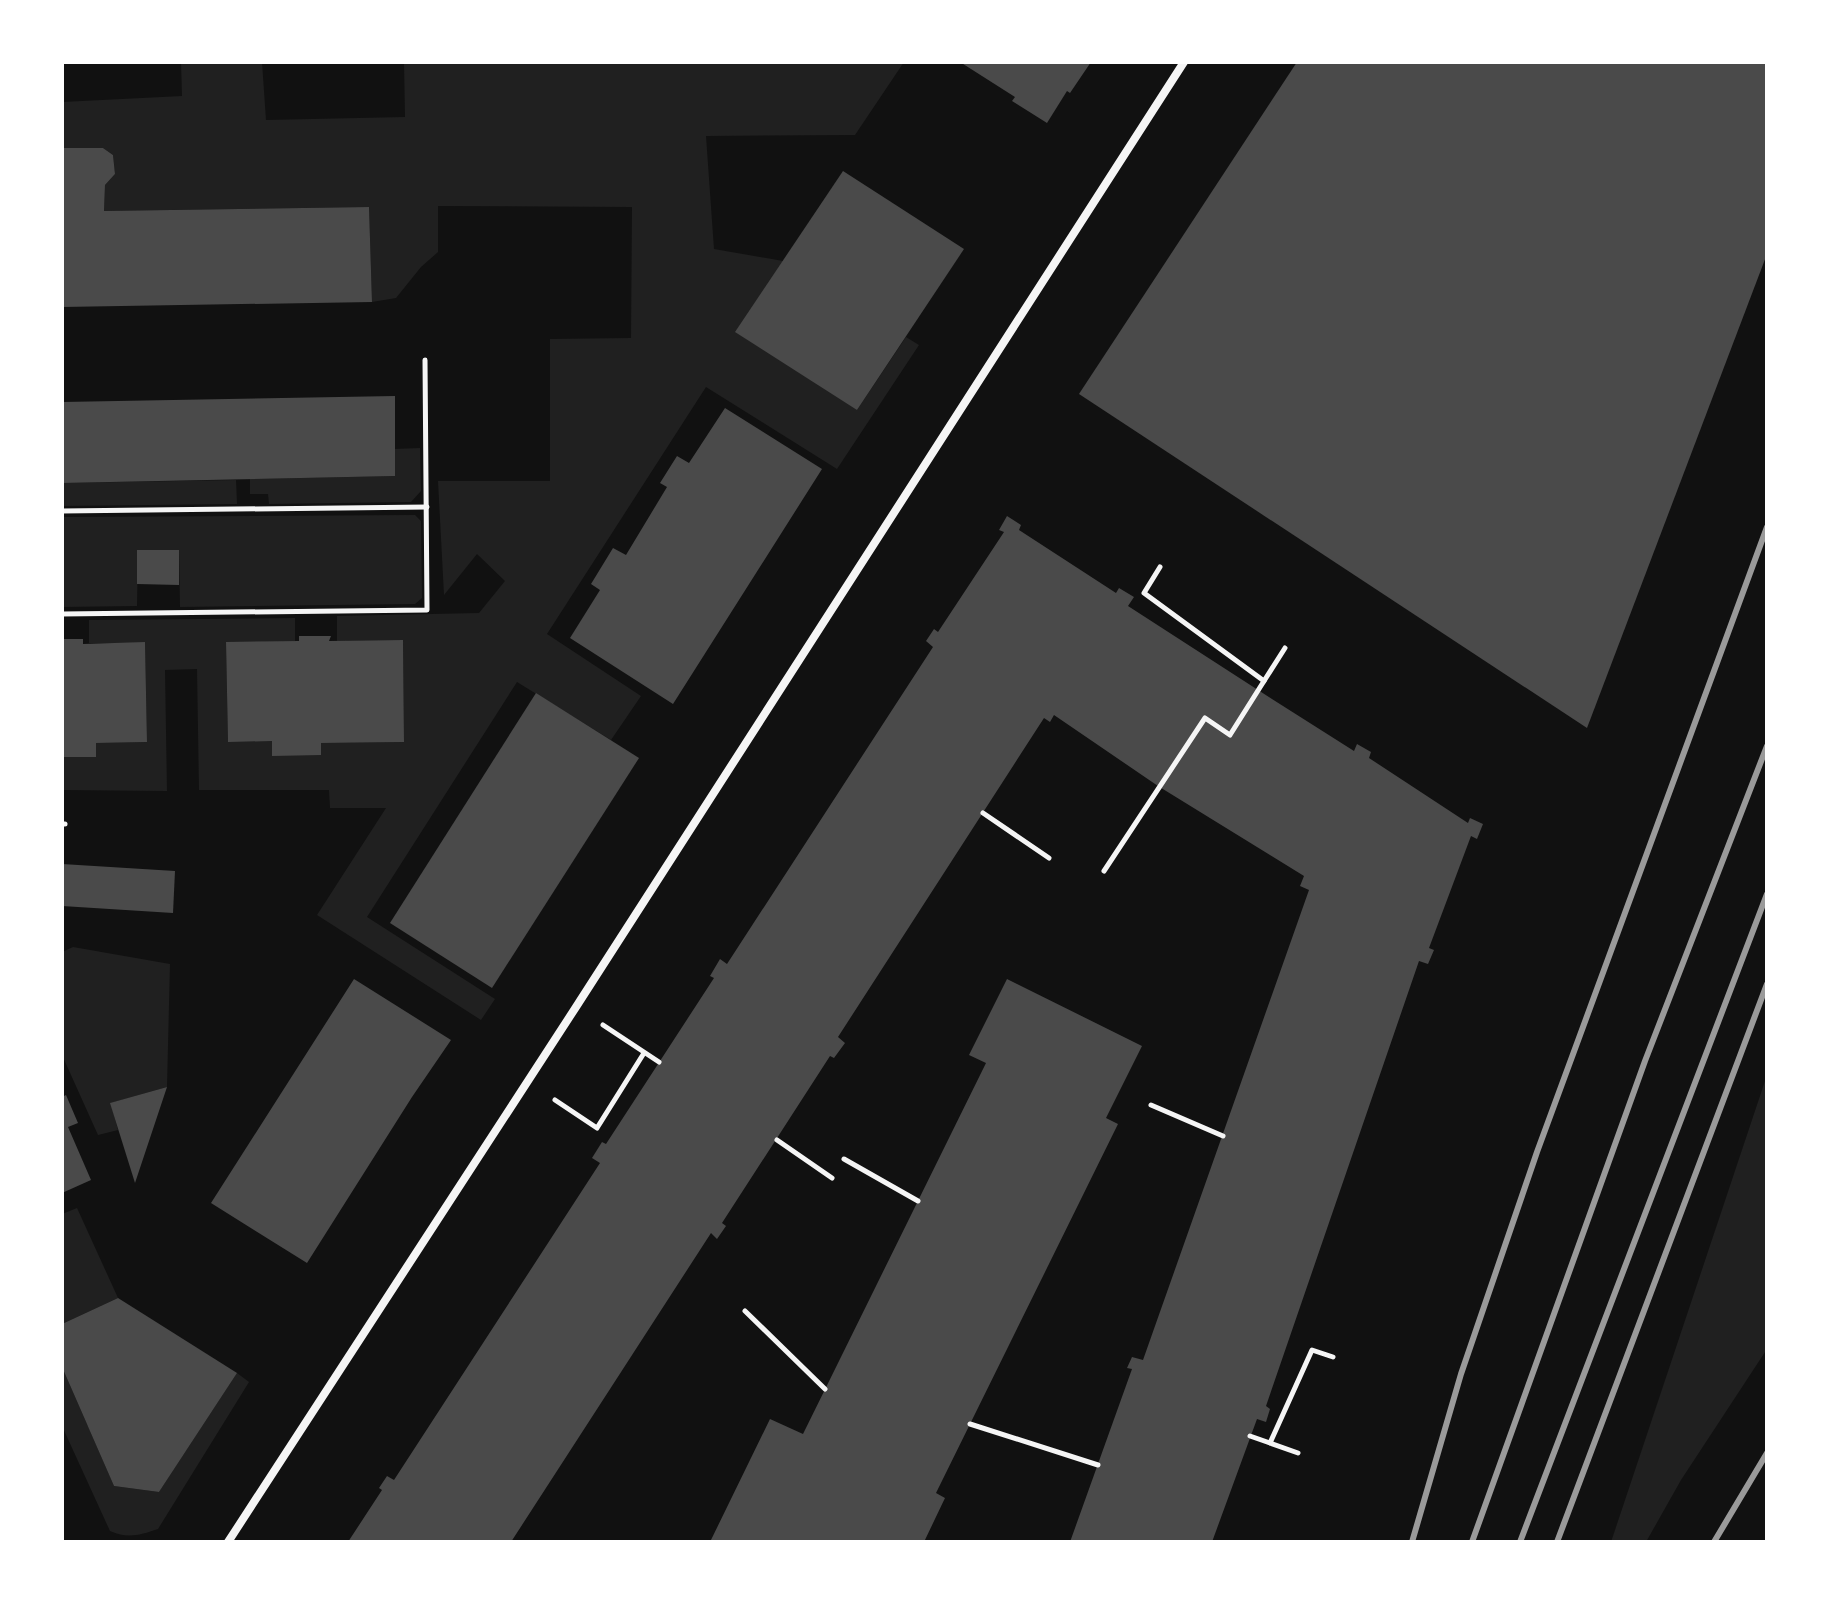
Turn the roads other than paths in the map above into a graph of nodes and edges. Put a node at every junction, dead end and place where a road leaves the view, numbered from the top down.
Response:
1 (1184, 62) edge
2 (228, 1542) edge

1 - 2 street

